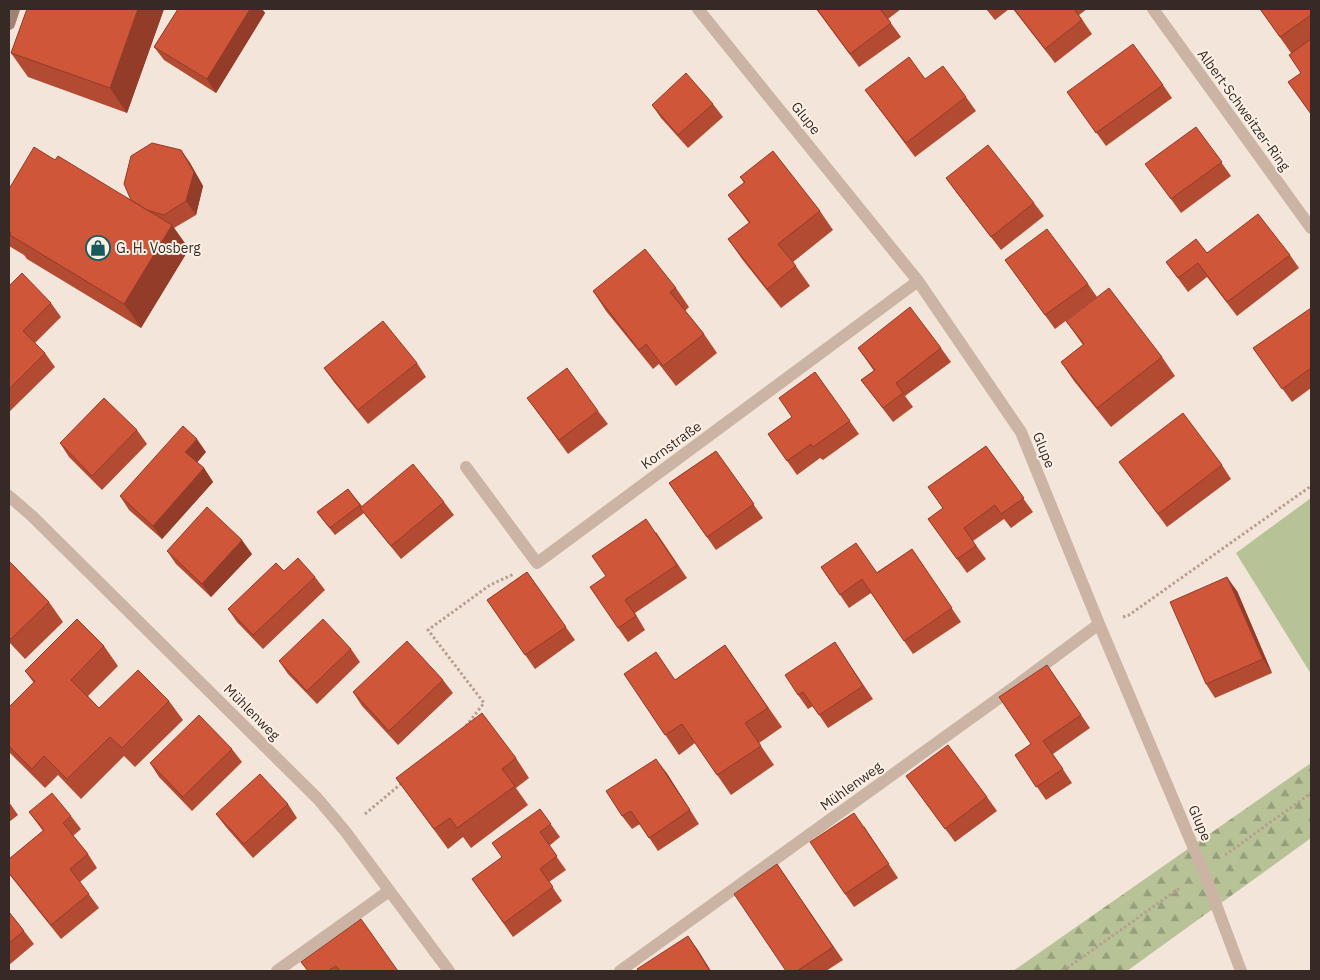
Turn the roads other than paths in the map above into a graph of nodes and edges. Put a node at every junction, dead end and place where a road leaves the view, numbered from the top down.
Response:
1 (14, 9) edge
2 (698, 9) edge
3 (1153, 9) edge
4 (9, 24) edge
5 (1311, 228) edge
6 (918, 281) junction
7 (466, 467) dead end
8 (9, 496) edge
9 (1099, 624) junction
10 (389, 891) junction
11 (277, 971) edge
12 (448, 971) edge
13 (620, 971) edge
14 (1241, 971) edge

1 - 4 main road
2 - 6 street, Glupe
3 - 5 street, Albert-Schweitzer-Ring
6 - 7 street, Kornstraße
6 - 9 street, Glupe
8 - 10 street, Mühlenweg
9 - 13 street, Mühlenweg
9 - 14 street, Glupe
10 - 11 street
10 - 12 street, Mühlenweg

